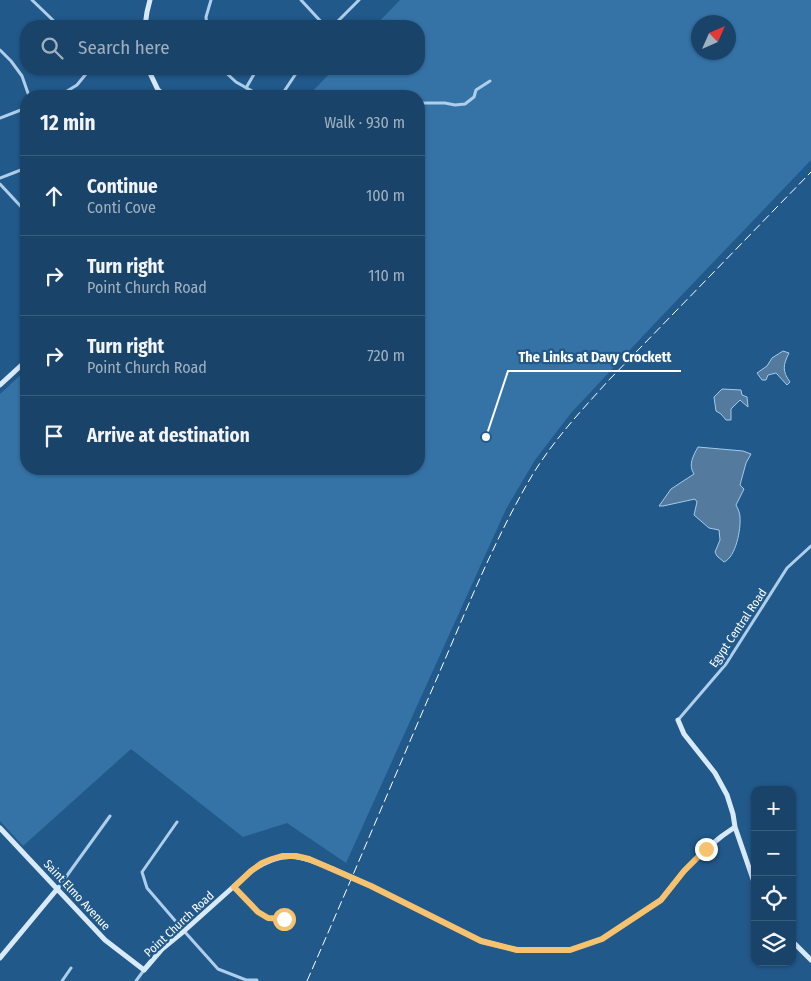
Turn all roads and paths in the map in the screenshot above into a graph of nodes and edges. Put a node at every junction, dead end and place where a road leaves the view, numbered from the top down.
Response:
1 (32, 0) edge
2 (150, 0) edge
3 (211, 0) edge
4 (301, 0) edge
5 (359, 0) edge
6 (53, 20) edge
7 (146, 20) edge
8 (206, 20) edge
9 (319, 20) edge
10 (339, 20) edge
11 (0, 50) edge
12 (20, 73) edge
13 (21, 75) edge
14 (85, 75) edge
15 (151, 75) edge
16 (228, 75) edge
17 (254, 75) edge
18 (295, 75) edge
19 (490, 81) dead end
20 (246, 88) junction
21 (27, 90) edge
22 (69, 90) edge
23 (158, 90) edge
24 (250, 90) edge
25 (285, 90) edge
26 (425, 103) edge
27 (20, 110) edge
28 (0, 118) edge
29 (20, 170) edge
30 (0, 178) edge
31 (0, 184) edge
32 (20, 206) edge
33 (20, 367) edge
34 (0, 385) edge
35 (811, 546) edge
36 (678, 720) joint
37 (110, 816) dead end
38 (177, 822) dead end
39 (735, 827) junction
40 (0, 828) edge
41 (752, 876) edge
42 (234, 887) junction
43 (58, 888) junction
44 (284, 919) dead end
45 (184, 932) junction
46 (796, 944) edge
47 (0, 958) edge
48 (811, 960) edge
49 (71, 968) dead end
50 (144, 970) junction
51 (257, 980) edge
52 (62, 981) edge
53 (136, 981) edge

1 - 6 street
2 - 7 street
3 - 8 street
4 - 9 street
5 - 10 street
11 - 12 street
13 - 21 street
14 - 22 street
15 - 23 street
16 - 20 street
17 - 20 street
18 - 25 street
19 - 26 street
20 - 24 street
27 - 28 street
29 - 30 street
31 - 32 street
33 - 34 street
35 - 36 street, Egypt Central Road
36 - 39 street
37 - 43 street
38 - 45 street
39 - 41 street
39 - 42 street, Point Church Road, bridge
40 - 43 street, Saint Elmo Avenue
42 - 44 street
42 - 45 street, Point Church Road
43 - 47 street
43 - 50 street, Saint Elmo Avenue
45 - 50 street, Point Church Road
45 - 51 street
46 - 48 street
49 - 52 street
50 - 53 street, Point Church Road

